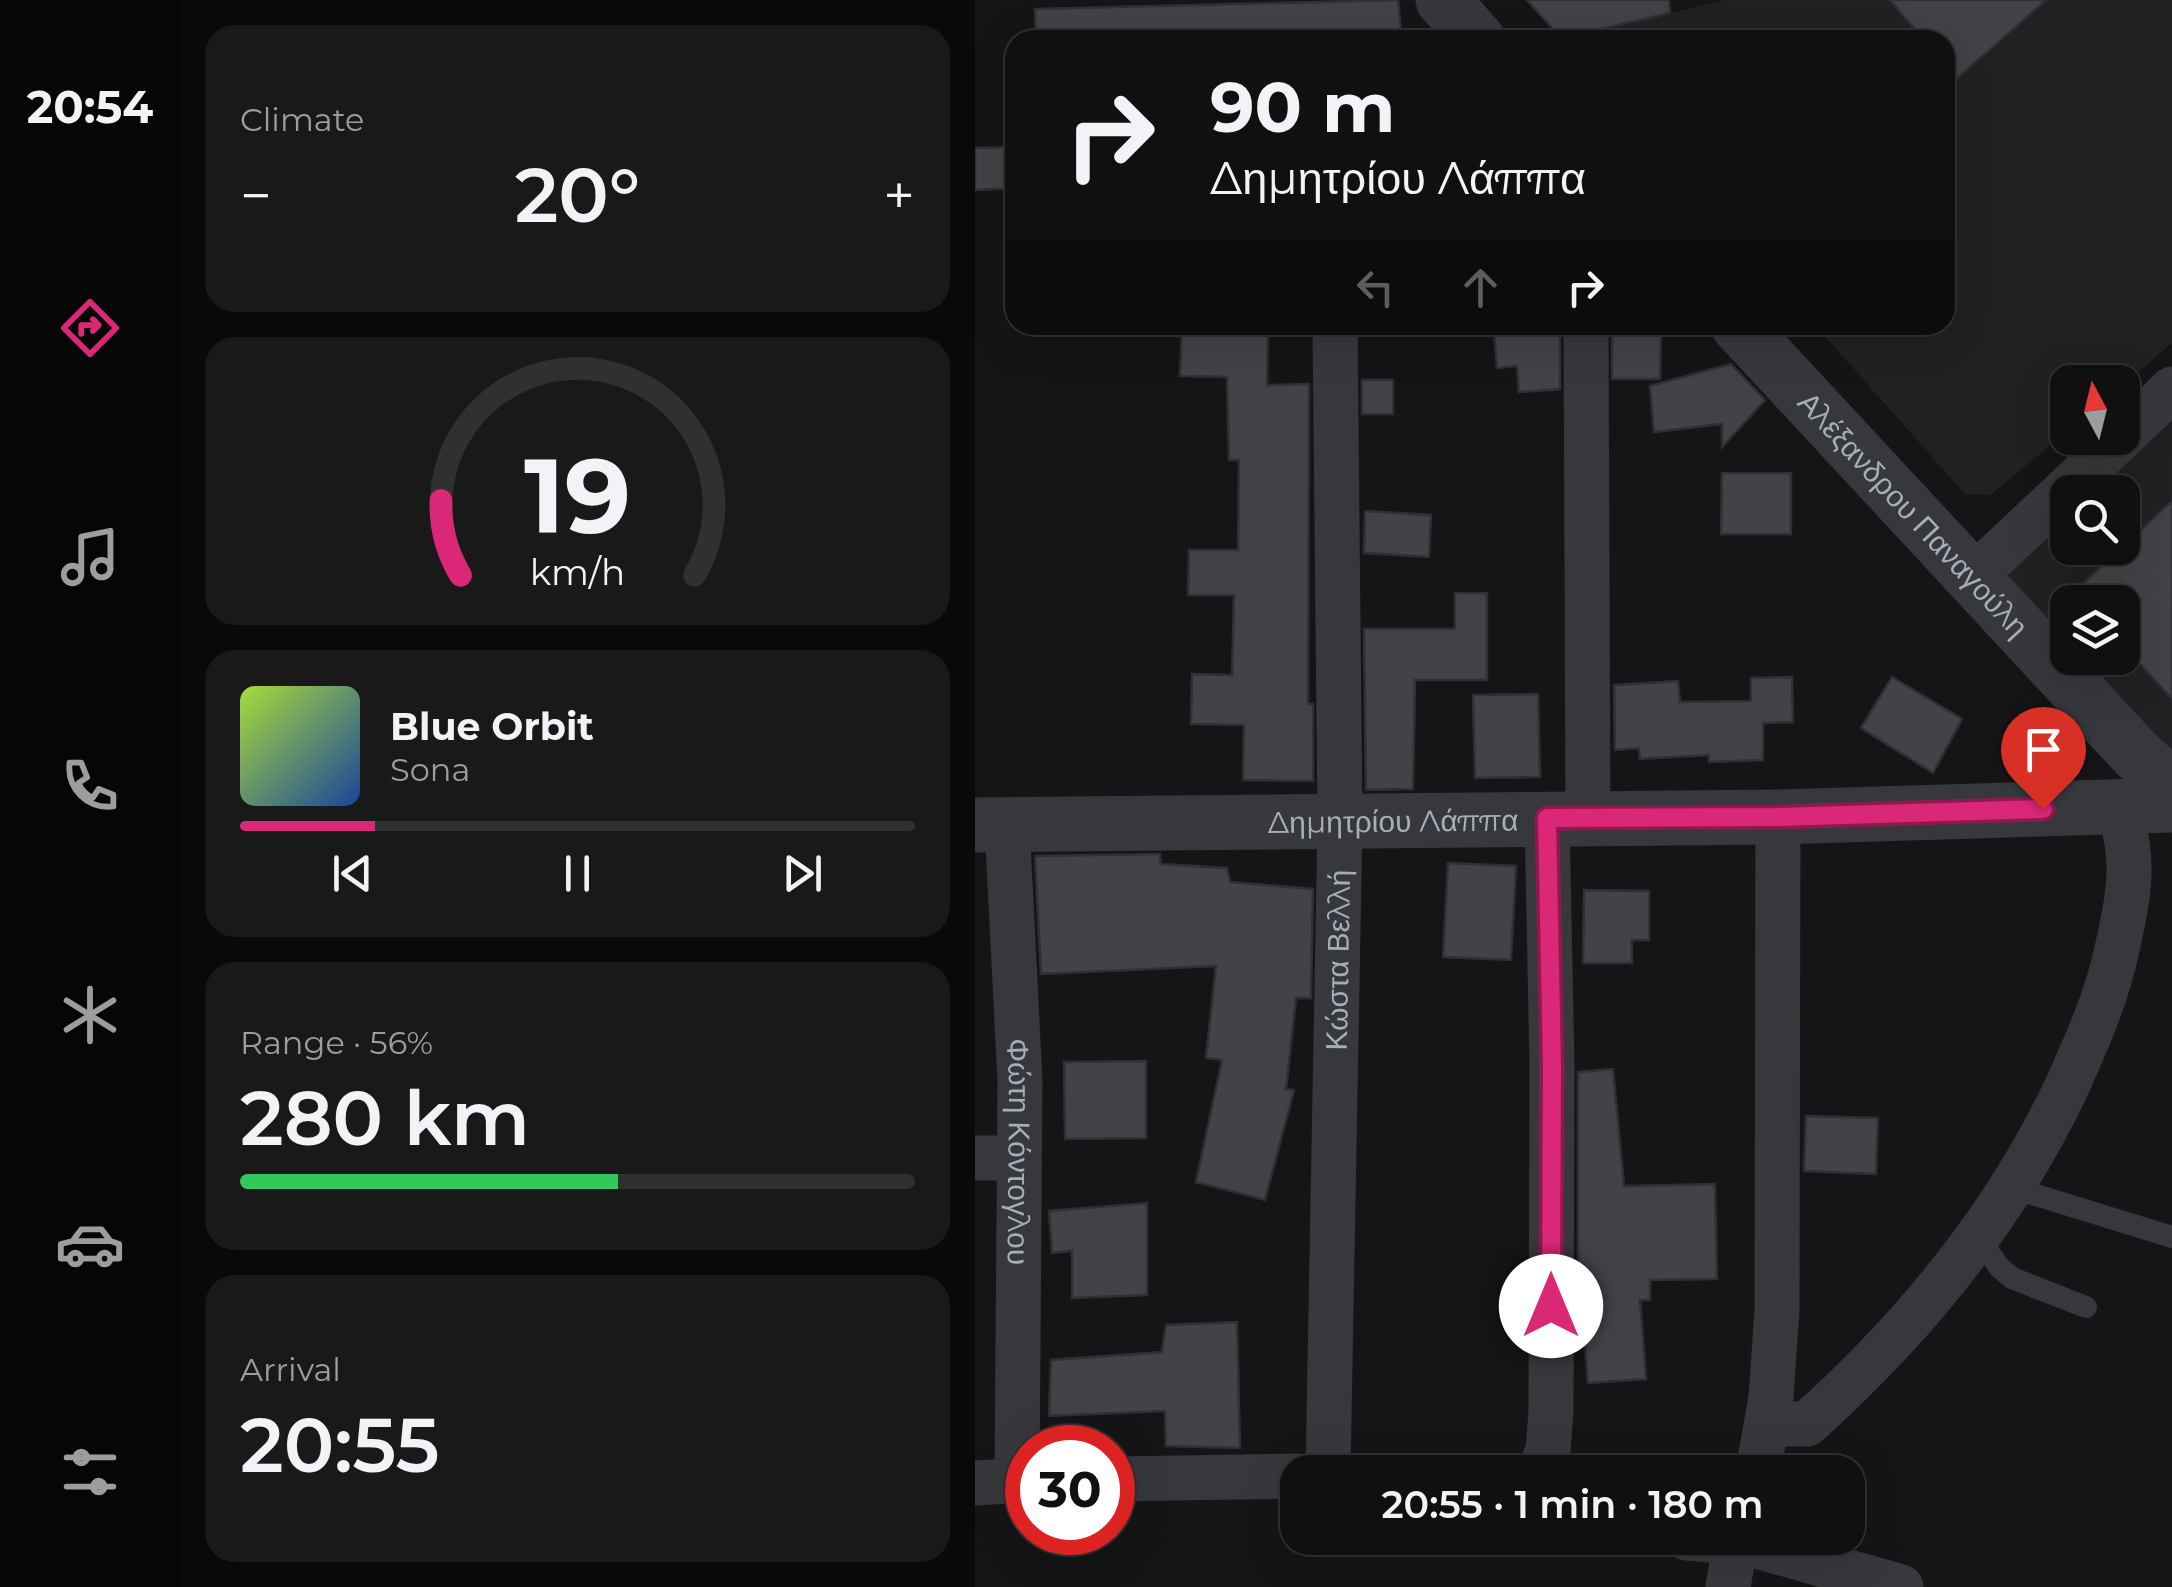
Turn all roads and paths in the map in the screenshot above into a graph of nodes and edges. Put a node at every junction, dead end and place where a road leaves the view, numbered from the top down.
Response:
1 (1443, 0) edge
2 (1469, 30) edge
3 (1335, 335) edge
4 (1586, 335) edge
5 (1747, 335) edge
6 (2172, 390) edge
7 (2140, 420) edge
8 (2103, 455) edge
9 (1972, 578) junction
10 (2172, 786) edge
11 (2146, 806) edge
12 (1778, 817) junction
13 (1567, 818) junction
14 (1340, 822) junction
15 (991, 825) edge
16 (975, 1158) edge
17 (1019, 1158) junction
18 (2013, 1188) junction
19 (1979, 1237) junction
20 (2172, 1238) edge
21 (2086, 1307) dead end
22 (1767, 1424) junction
23 (1008, 1425) edge
24 (1328, 1455) edge
25 (1546, 1455) edge
26 (1762, 1455) edge
27 (1280, 1476) edge
28 (1135, 1479) edge
29 (1734, 1555) edge
30 (1792, 1555) edge
31 (1729, 1587) edge
32 (1901, 1587) edge

1 - 2 street
3 - 14 street, Κώστα Βελλή
4 - 13 street
5 - 9 street, Αλέξανδρου Παναγούλη
6 - 7 street
8 - 9 street
9 - 10 street, Αλέξανδρου Παναγούλη
11 - 12 street, Δημητρίου Λάππα
11 - 18 street
12 - 13 street, Δημητρίου Λάππα
12 - 22 street
13 - 14 street, Δημητρίου Λάππα
13 - 25 street
14 - 15 street, Δημητρίου Λάππα
14 - 24 street, Κώστα Βελλή
15 - 17 street, Φώτη Κόντογλου
16 - 17 street
17 - 23 street, Φώτη Κόντογλου
18 - 19 street
18 - 20 lane
19 - 21 lane
19 - 22 street
22 - 26 street
27 - 28 street
29 - 31 street
30 - 32 street

